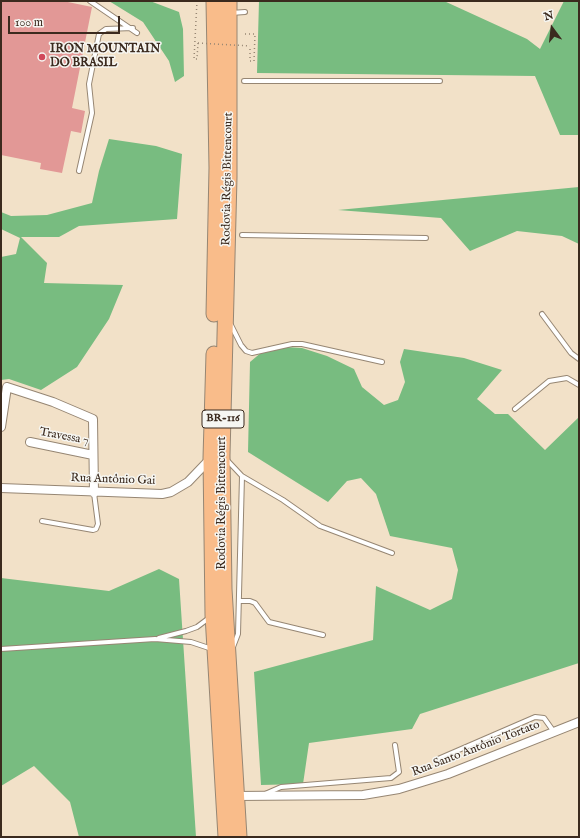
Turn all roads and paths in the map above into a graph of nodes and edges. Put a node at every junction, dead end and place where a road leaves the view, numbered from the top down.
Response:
1 (90, 1) edge
2 (197, 1) edge
3 (214, 1) edge
4 (229, 7) edge
5 (245, 12) dead end
6 (132, 28) junction
7 (137, 33) dead end
8 (244, 34) dead end
9 (244, 81) dead end
10 (440, 81) dead end
11 (79, 170) dead end
12 (242, 235) dead end
13 (426, 238) dead end
14 (542, 314) dead end
15 (231, 325) dead end
16 (579, 359) edge
17 (382, 362) dead end
18 (579, 385) edge
19 (515, 409) dead end
20 (1, 428) edge
21 (30, 442) dead end
22 (94, 455) junction
23 (217, 456) junction
24 (242, 476) junction
25 (1, 488) edge
26 (94, 493) junction
27 (42, 521) dead end
28 (392, 553) dead end
29 (239, 601) junction
30 (213, 615) junction
31 (323, 635) dead end
32 (154, 639) junction
33 (1, 649) edge
34 (214, 650) junction
35 (227, 662) junction
36 (579, 722) edge
37 (554, 732) junction
38 (395, 745) dead end
39 (438, 759) dead end
40 (236, 796) junction
41 (264, 796) junction
42 (226, 837) edge
43 (238, 837) edge

1 - 6 lane
2 - 8 path, bridge
3 - 23 highway, Rodovia Régis Bittencourt / BR-116
4 - 5 lane
4 - 23 highway, Rodovia Régis Bittencourt / BR-116
6 - 7 lane
6 - 11 lane
9 - 10 lane
12 - 13 lane
14 - 16 lane
15 - 17 lane
18 - 19 lane
20 - 22 street
21 - 22 street, Travessa 7
22 - 26 street
23 - 24 lane
23 - 26 street, Rua Antônio Gai
23 - 30 highway, Rodovia Régis Bittencourt / BR-116
23 - 35 highway, Rodovia Régis Bittencourt / BR-116
24 - 28 lane
24 - 29 lane
25 - 26 street, Rua Antônio Gai
26 - 27 lane
29 - 31 lane
29 - 35 lane
30 - 32 lane
30 - 34 highway, Rodovia Régis Bittencourt / BR-116
32 - 33 lane
32 - 34 lane
34 - 42 highway, Rodovia Régis Bittencourt / BR-116
35 - 40 highway, Rodovia Régis Bittencourt / BR-116
36 - 37 street, Rua Santo Antônio Tortato
37 - 39 lane
37 - 41 street, Rua Santo Antônio Tortato
38 - 41 lane
40 - 41 street, Rua Santo Antônio Tortato
40 - 43 highway, Rodovia Régis Bittencourt / BR-116

